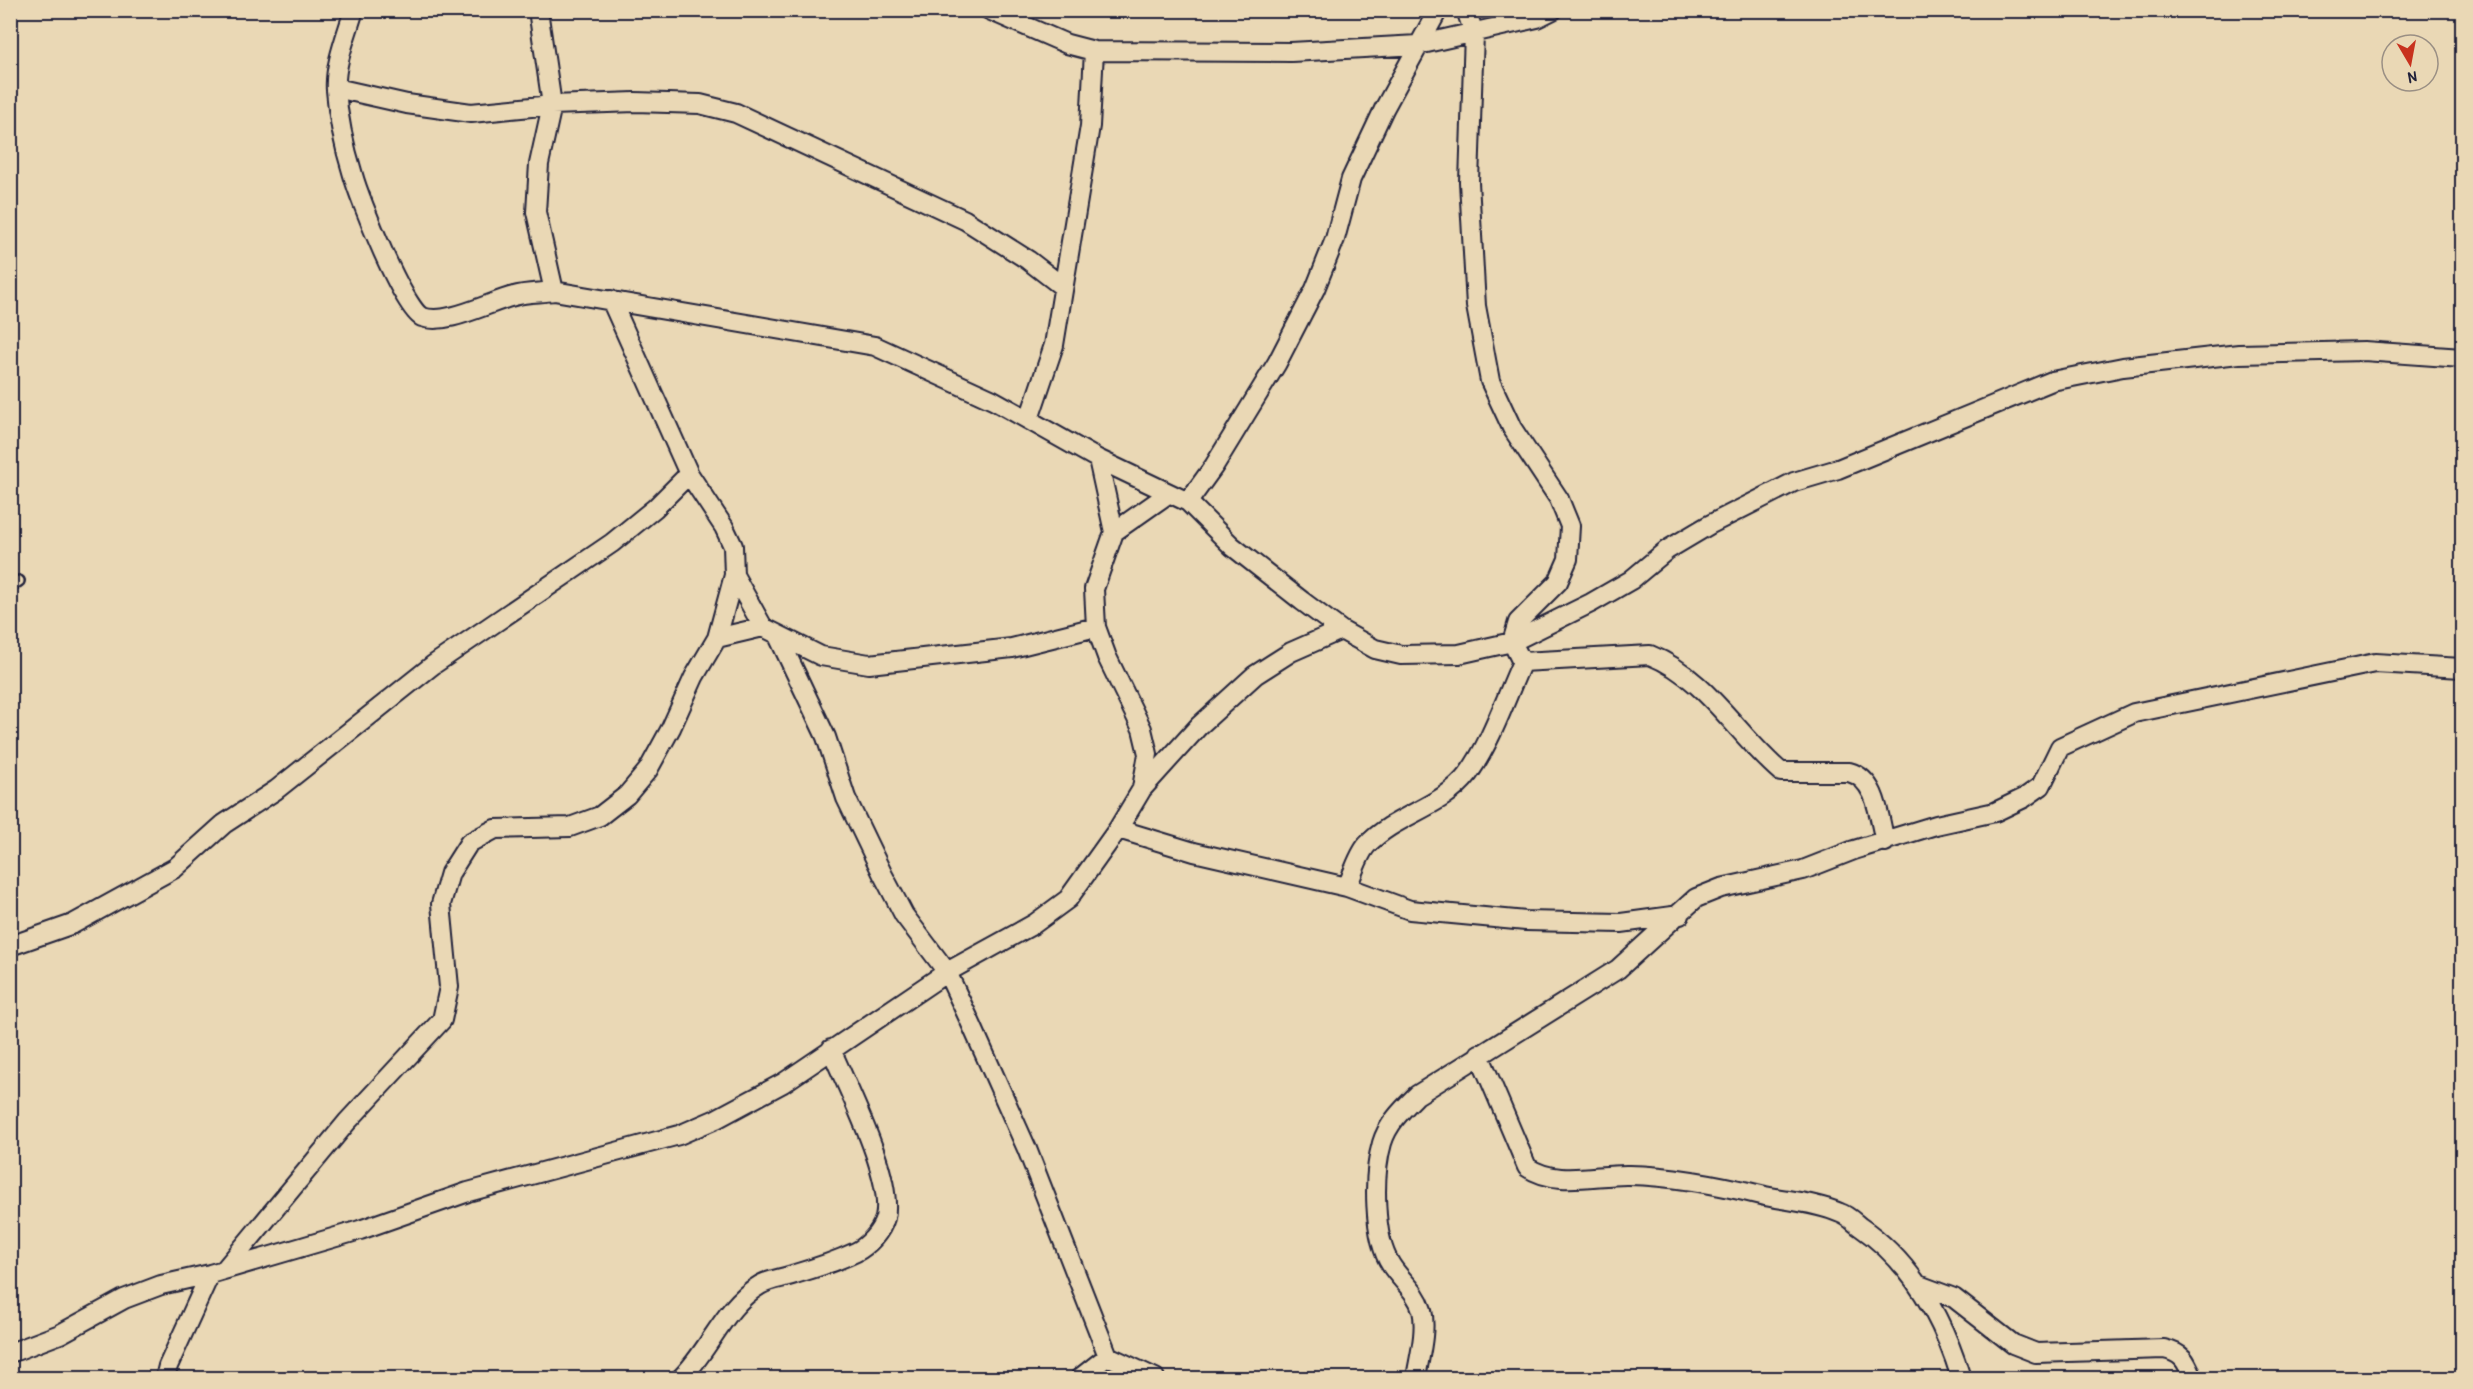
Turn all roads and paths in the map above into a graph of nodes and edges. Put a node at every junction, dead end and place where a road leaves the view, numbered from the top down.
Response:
1 (354, 10) edge
2 (538, 10) edge
3 (989, 10) edge
4 (1438, 10) edge
5 (1466, 10) edge
6 (1553, 10) edge
7 (1474, 33) junction
8 (1418, 45) junction
9 (1094, 51) junction
10 (336, 88) junction
11 (552, 105) junction
12 (1063, 287) junction
13 (554, 291) junction
14 (611, 300) junction
15 (2463, 357) edge
16 (1029, 419) junction
17 (1098, 459) junction
18 (689, 474) junction
19 (1168, 494) junction
20 (1188, 502) junction
21 (1114, 532) junction
22 (734, 575) junction
23 (1096, 627) junction
24 (1341, 630) junction
25 (771, 632) junction
26 (717, 638) junction
27 (1512, 642) junction
28 (1522, 662) junction
29 (2463, 668) edge
30 (1142, 789) junction
31 (1118, 829) junction
32 (1885, 842) junction
33 (1347, 887) junction
34 (1680, 915) junction
35 (10, 946) edge
36 (947, 972) junction
37 (831, 1049) junction
38 (1479, 1054) junction
39 (217, 1272) junction
40 (1919, 1286) junction
41 (10, 1353) edge
42 (1108, 1356) junction
43 (165, 1378) edge
44 (681, 1378) edge
45 (1080, 1378) edge
46 (1155, 1378) edge
47 (1416, 1378) edge
48 (1961, 1378) edge
49 (2193, 1378) edge

1 - 10 street
2 - 11 street
3 - 9 street
4 - 8 street
5 - 7 street
6 - 7 street
7 - 8 street
7 - 27 street
8 - 9 street
8 - 20 street
9 - 12 street
10 - 11 street
10 - 13 street
11 - 12 street
11 - 13 street
12 - 16 street
13 - 14 street
14 - 16 street
14 - 18 street
15 - 27 street
16 - 17 street
17 - 19 street
17 - 21 street
18 - 22 street
18 - 35 street
19 - 20 street
19 - 21 street
20 - 24 street
21 - 23 street
22 - 25 street
22 - 26 street
23 - 25 street
23 - 30 street
24 - 27 street
24 - 30 street
25 - 26 street
25 - 36 street
26 - 39 street
27 - 28 street
28 - 32 street
28 - 33 street
29 - 32 street
30 - 31 street
31 - 33 street
31 - 36 street
32 - 34 street
33 - 34 street
34 - 38 street
36 - 37 street
36 - 42 street
37 - 39 street
37 - 44 street
38 - 40 street
38 - 47 street
39 - 41 street
39 - 43 street
40 - 48 street
40 - 49 street
42 - 45 street
42 - 46 street

